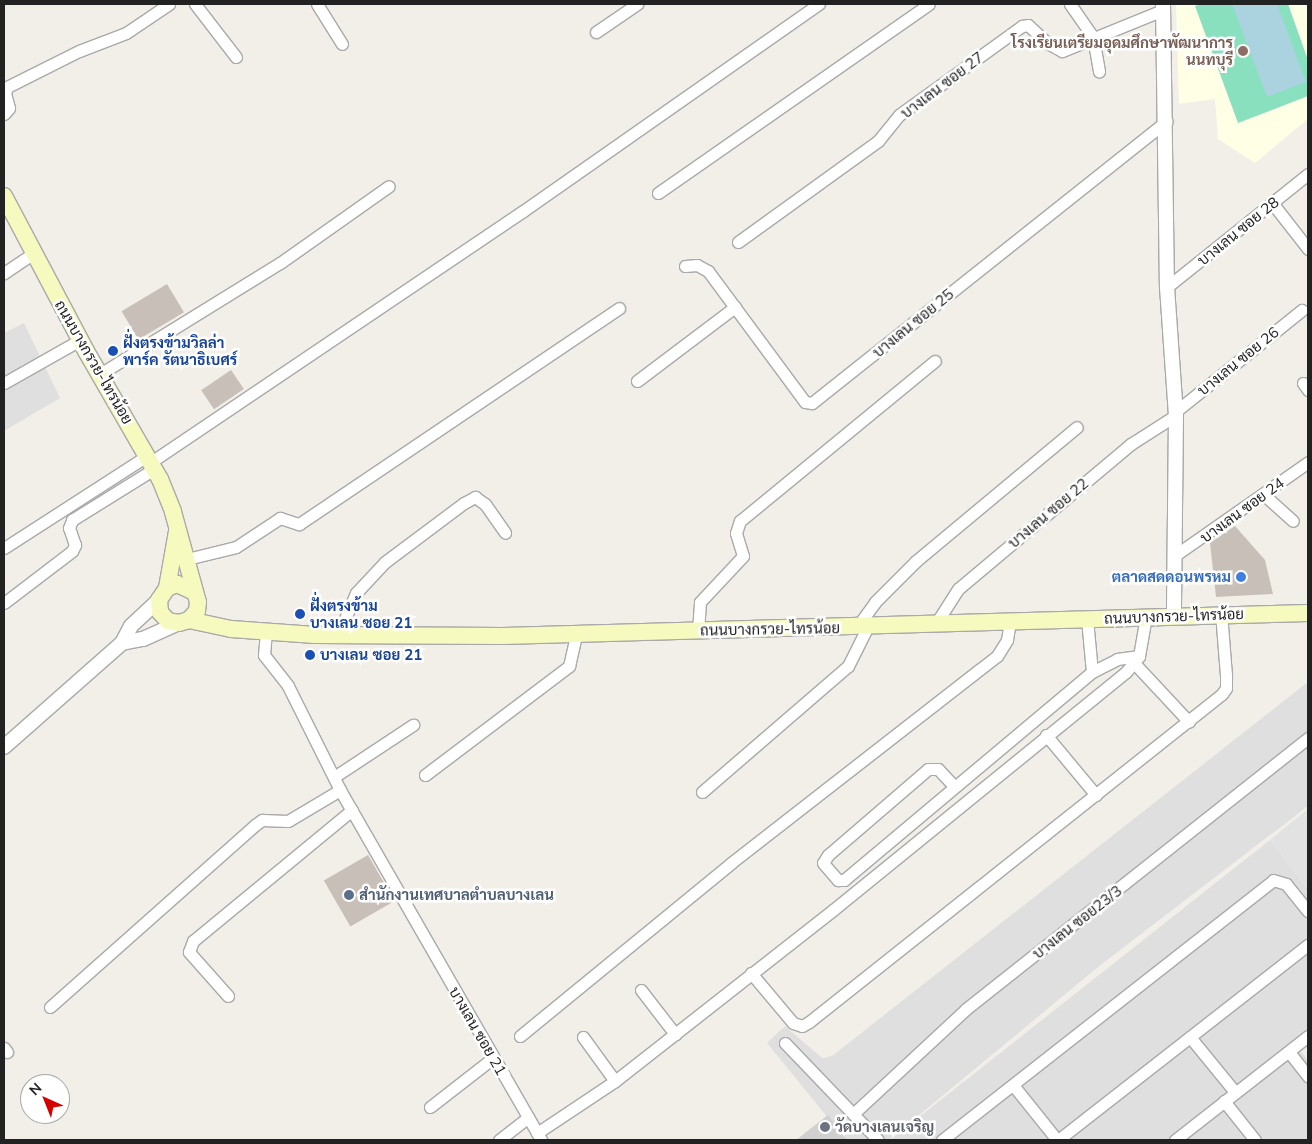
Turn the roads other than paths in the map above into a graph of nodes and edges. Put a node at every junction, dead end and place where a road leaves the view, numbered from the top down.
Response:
1 (169, 4) edge
2 (195, 4) edge
3 (317, 4) edge
4 (638, 4) edge
5 (819, 4) edge
6 (929, 4) edge
7 (1070, 4) edge
8 (1163, 7) edge
9 (596, 32) dead end
10 (1094, 37) junction
11 (342, 44) dead end
12 (236, 57) dead end
13 (1099, 71) dead end
14 (4, 114) edge
15 (1166, 120) junction
16 (1308, 174) edge
17 (389, 186) dead end
18 (658, 193) dead end
19 (4, 196) edge
20 (1272, 204) junction
21 (738, 242) dead end
22 (1308, 249) edge
23 (34, 253) junction
24 (685, 266) dead end
25 (4, 272) edge
26 (1167, 286) junction
27 (735, 307) junction
28 (619, 308) dead end
29 (1302, 310) dead end
30 (80, 340) junction
31 (935, 361) dead end
32 (100, 374) junction
33 (637, 381) dead end
34 (4, 383) edge
35 (1175, 413) junction
36 (1077, 427) dead end
37 (151, 462) junction
38 (1308, 462) edge
39 (1263, 494) junction
40 (1293, 521) dead end
41 (177, 531) junction
42 (505, 533) dead end
43 (4, 548) edge
44 (1174, 556) junction
45 (187, 559) junction
46 (163, 594) junction
47 (196, 597) junction
48 (4, 603) edge
49 (1221, 613) junction
50 (1308, 613) edge
51 (1174, 615) junction
52 (1146, 617) junction
53 (1087, 619) junction
54 (184, 621) junction
55 (1010, 622) junction
56 (935, 625) junction
57 (862, 627) junction
58 (231, 629) junction
59 (698, 631) junction
60 (266, 632) junction
61 (576, 634) junction
62 (338, 635) junction
63 (122, 643) junction
64 (1137, 660) junction
65 (1092, 672) junction
66 (1189, 722) junction
67 (413, 725) dead end
68 (1046, 735) junction
69 (1308, 738) edge
70 (4, 747) edge
71 (425, 775) dead end
72 (334, 777) junction
73 (953, 785) junction
74 (340, 790) junction
75 (702, 792) dead end
76 (1096, 795) junction
77 (352, 810) junction
78 (1308, 911) edge
79 (1308, 945) edge
80 (751, 973) junction
81 (641, 990) dead end
82 (228, 996) dead end
83 (50, 1007) dead end
84 (675, 1034) junction
85 (520, 1036) dead end
86 (1308, 1036) edge
87 (583, 1037) dead end
88 (1190, 1037) junction
89 (784, 1043) dead end
90 (1289, 1052) junction
91 (494, 1058) junction
92 (1308, 1076) edge
93 (615, 1081) junction
94 (1013, 1085) junction
95 (1235, 1092) junction
96 (1224, 1101) junction
97 (430, 1107) dead end
98 (853, 1114) junction
99 (528, 1117) junction
100 (539, 1137) edge
101 (499, 1140) edge
102 (878, 1140) edge
103 (942, 1140) edge
104 (1057, 1140) edge
105 (1175, 1140) edge
106 (1255, 1140) edge

1 - 14 street
2 - 12 street
3 - 11 street
4 - 9 street
5 - 37 street
6 - 18 street
7 - 10 street
8 - 10 street, บางเลน ซอย 27
8 - 15 street
10 - 13 street
10 - 21 street, บางเลน ซอย 27
15 - 26 street
15 - 27 street, บางเลน ซอย 25
16 - 20 street, บางเลน ซอย 28
17 - 32 street
19 - 23 main road, ถนนบางกรวย-ไทรน้อย
20 - 22 street
20 - 26 street, บางเลน ซอย 28
23 - 25 street
23 - 30 main road, ถนนบางกรวย-ไทรน้อย
24 - 27 street, บางเลน ซอย 25
26 - 35 street
27 - 33 street
28 - 45 street
29 - 35 street, บางเลน ซอย 26
30 - 32 main road, ถนนบางกรวย-ไทรน้อย
30 - 34 street
31 - 59 street
32 - 37 main road, ถนนบางกรวย-ไทรน้อย
35 - 44 street
35 - 56 street, บางเลน ซอย 22
36 - 57 street
37 - 41 main road, ถนนบางกรวย-ไทรน้อย
37 - 43 street
37 - 48 street
38 - 39 street, บางเลน ซอย 24
39 - 40 street
39 - 44 street, บางเลน ซอย 24
41 - 45 main road, ถนนบางกรวย-ไทรน้อย
41 - 46 main road, ถนนบางกรวย-ไทรน้อย
42 - 62 street
44 - 51 street
45 - 47 main road, ถนนบางกรวย-ไทรน้อย
46 - 47 main road
46 - 54 main road
46 - 63 street
47 - 54 main road
47 - 58 main road
49 - 50 main road, ถนนบางกรวย-ไทรน้อย
49 - 51 main road, ถนนบางกรวย-ไทรน้อย
49 - 66 street
51 - 52 main road, ถนนบางกรวย-ไทรน้อย
52 - 53 main road, ถนนบางกรวย-ไทรน้อย
52 - 64 street
53 - 55 main road, ถนนบางกรวย-ไทรน้อย
53 - 65 street
54 - 58 main road, ถนนบางกรวย-ไทรน้อย
54 - 63 street
55 - 56 main road, ถนนบางกรวย-ไทรน้อย
55 - 85 street
56 - 57 main road, ถนนบางกรวย-ไทรน้อย
57 - 59 main road, ถนนบางกรวย-ไทรน้อย
57 - 75 street
58 - 60 main road, ถนนบางกรวย-ไทรน้อย
59 - 61 main road, ถนนบางกรวย-ไทรน้อย
60 - 62 main road, ถนนบางกรวย-ไทรน้อย
60 - 72 street, บางเลน ซอย 21
61 - 62 main road, ถนนบางกรวย-ไทรน้อย
61 - 71 street
63 - 70 street
64 - 65 street
64 - 66 street
64 - 68 street
65 - 73 street
66 - 76 street
67 - 72 street
68 - 76 street
68 - 80 street
69 - 98 street, บางเลน ซอย23/3
72 - 74 street, บางเลน ซอย 21
73 - 73 street
74 - 77 street, บางเลน ซอย 21
74 - 83 street
76 - 80 street
77 - 82 street
77 - 91 street, บางเลน ซอย 21
78 - 94 street
79 - 88 street
80 - 84 street
81 - 84 street
84 - 93 street
86 - 90 street
87 - 93 street
88 - 95 street
88 - 104 street
89 - 98 street
90 - 92 street
90 - 95 street
91 - 97 street
91 - 99 street, บางเลน ซอย 21
93 - 100 street
94 - 103 street
94 - 104 street
95 - 96 street
96 - 105 street
96 - 106 street
98 - 102 street
99 - 100 street, บางเลน ซอย 21
99 - 101 street

